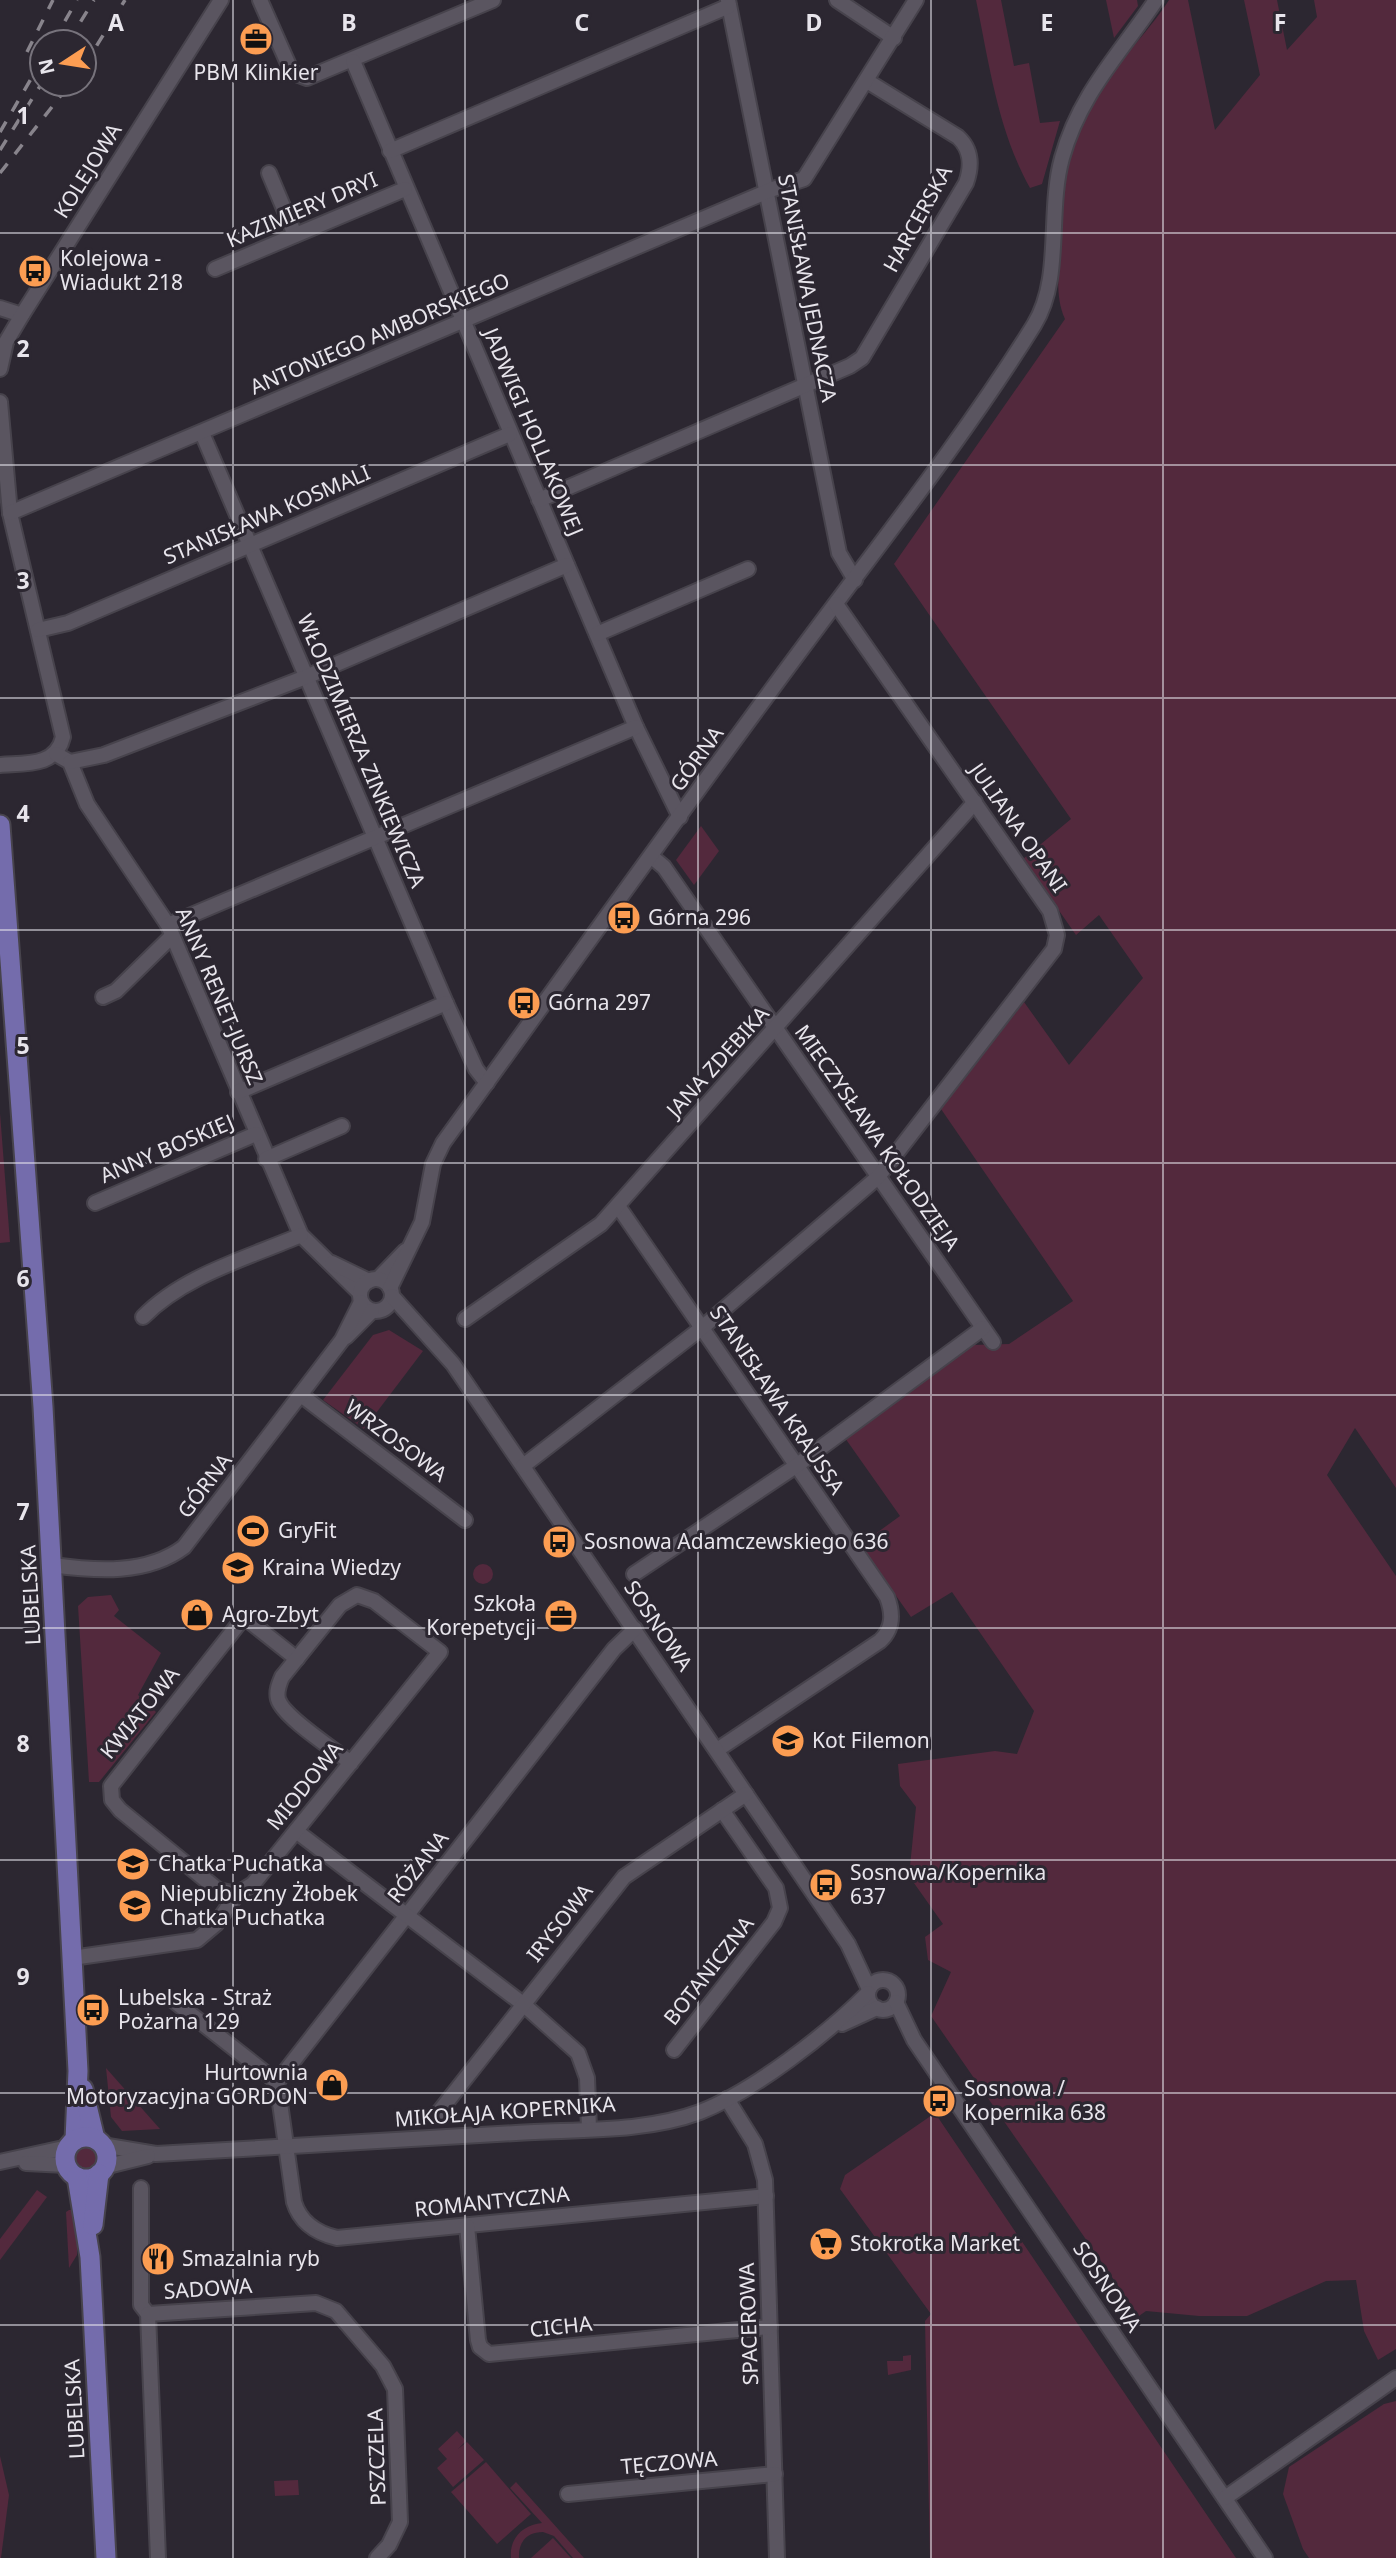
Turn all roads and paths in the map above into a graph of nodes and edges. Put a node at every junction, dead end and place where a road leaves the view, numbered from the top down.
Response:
1 (221, 0) edge
2 (261, 0) edge
3 (494, 0) edge
4 (837, 0) edge
5 (916, 0) edge
6 (1156, 0) edge
7 (728, 3) edge
8 (463, 6) edge
9 (894, 38) junction
10 (353, 61) junction
11 (867, 81) junction
12 (390, 151) junction
13 (269, 173) dead end
14 (405, 189) junction
15 (766, 192) junction
16 (295, 235) junction
17 (215, 269) dead end
18 (0, 308) edge
19 (23, 315) junction
20 (463, 321) junction
21 (0, 369) edge
22 (805, 386) junction
23 (0, 402) edge
24 (202, 433) junction
25 (510, 434) junction
26 (539, 500) junction
27 (10, 513) junction
28 (250, 547) junction
29 (567, 565) junction
30 (748, 569) dead end
31 (855, 580) junction
32 (836, 604) junction
33 (38, 630) junction
34 (597, 634) junction
35 (306, 677) junction
36 (636, 727) junction
37 (56, 754) junction
38 (70, 762) junction
39 (0, 765) edge
40 (975, 803) junction
41 (680, 817) junction
42 (0, 825) edge
43 (375, 838) junction
44 (652, 857) junction
45 (170, 930) junction
46 (103, 998) dead end
47 (446, 1003) junction
48 (776, 1029) junction
49 (487, 1083) junction
50 (238, 1093) junction
51 (342, 1126) dead end
52 (256, 1134) junction
53 (266, 1159) junction
54 (878, 1177) junction
55 (94, 1203) dead end
56 (618, 1206) junction
57 (301, 1235) junction
58 (376, 1295) junction
59 (143, 1317) dead end
60 (465, 1319) dead end
61 (703, 1327) junction
62 (983, 1328) junction
63 (993, 1342) dead end
64 (301, 1395) junction
65 (523, 1466) junction
66 (796, 1466) junction
67 (465, 1520) dead end
68 (52, 1565) junction
69 (634, 1574) dead end
70 (635, 1629) junction
71 (297, 1658) junction
72 (717, 1750) junction
73 (351, 1763) junction
74 (746, 1794) junction
75 (722, 1810) junction
76 (296, 1831) junction
77 (237, 1894) junction
78 (406, 1916) junction
79 (848, 1944) junction
80 (72, 1958) junction
81 (883, 1980) junction
82 (869, 1991) junction
83 (174, 2001) dead end
84 (523, 2004) junction
85 (886, 2006) junction
86 (831, 2029) junction
87 (674, 2050) dead end
88 (78, 2071) junction
89 (277, 2082) junction
90 (727, 2099) junction
91 (439, 2112) dead end
92 (589, 2128) junction
93 (99, 2142) junction
94 (285, 2147) junction
95 (156, 2154) junction
96 (72, 2157) junction
97 (0, 2162) edge
98 (102, 2170) junction
99 (141, 2188) dead end
100 (766, 2196) junction
101 (467, 2226) junction
102 (90, 2257) junction
103 (148, 2314) junction
104 (770, 2327) junction
105 (1396, 2378) edge
106 (395, 2389) joint
107 (775, 2474) junction
108 (568, 2494) dead end
109 (1225, 2498) junction
110 (106, 2558) edge
111 (158, 2558) edge
112 (377, 2558) edge
113 (777, 2558) edge
114 (1265, 2558) edge

1 - 19 street, KOLEJOWA
2 - 10 street
3 - 8 street
4 - 9 street
5 - 9 street, ANTONIEGO AMBORSKIEGO
6 - 31 street, GÓRNA
7 - 12 street
7 - 15 street, STANISŁAWA JEDNACZA
8 - 10 street
9 - 11 street, ANTONIEGO AMBORSKIEGO
10 - 12 street, JADWIGI HOLLAKOWEJ
11 - 15 street, ANTONIEGO AMBORSKIEGO
11 - 22 street, HARCERSKA
12 - 14 street, JADWIGI HOLLAKOWEJ
13 - 16 street
14 - 16 street, KAZIMIERY DRYI
14 - 20 street, JADWIGI HOLLAKOWEJ
15 - 20 street, ANTONIEGO AMBORSKIEGO
15 - 22 street, STANISŁAWA JEDNACZA
16 - 17 street, KAZIMIERY DRYI
18 - 19 street
19 - 21 street, KOLEJOWA
20 - 24 street, ANTONIEGO AMBORSKIEGO
20 - 25 street, JADWIGI HOLLAKOWEJ
22 - 26 street, HARCERSKA
22 - 31 street, STANISŁAWA JEDNACZA
23 - 27 street
24 - 27 street, ANTONIEGO AMBORSKIEGO
24 - 28 street, WŁODZIMIERZA ZINKIEWICZA
25 - 26 street, JADWIGI HOLLAKOWEJ
25 - 28 street, STANISŁAWA KOSMALI
26 - 29 street, JADWIGI HOLLAKOWEJ
27 - 33 street
28 - 33 street, STANISŁAWA KOSMALI
28 - 35 street, WŁODZIMIERZA ZINKIEWICZA
29 - 34 street, JADWIGI HOLLAKOWEJ
29 - 35 street
30 - 34 street
31 - 32 street, GÓRNA
32 - 40 street, JULIANA OPANI
32 - 41 street, GÓRNA
33 - 37 street
34 - 36 street, JADWIGI HOLLAKOWEJ
35 - 38 street
35 - 43 street, WŁODZIMIERZA ZINKIEWICZA
36 - 41 street, JADWIGI HOLLAKOWEJ
36 - 43 street
37 - 38 street
37 - 39 street
38 - 45 street, ANNY RENET-JURSZ
40 - 48 street, JANA ZDEBIKA
40 - 54 street, JULIANA OPANI
41 - 44 street, GÓRNA
42 - 68 main road, LUBELSKA
43 - 45 street
43 - 47 street, WŁODZIMIERZA ZINKIEWICZA
44 - 48 street, MIECZYSŁAWA KOŁODZIEJA
44 - 49 street, GÓRNA
45 - 46 street
45 - 50 street, ANNY RENET-JURSZ
47 - 49 street, WŁODZIMIERZA ZINKIEWICZA
47 - 50 street
48 - 54 street, MIECZYSŁAWA KOŁODZIEJA
48 - 56 street, JANA ZDEBIKA
49 - 58 street, GÓRNA
50 - 52 street, ANNY RENET-JURSZ
51 - 53 street
52 - 53 street, ANNY RENET-JURSZ
52 - 55 street, ANNY BOSKIEJ
53 - 57 street, ANNY RENET-JURSZ
54 - 61 street, JULIANA OPANI
54 - 62 street, MIECZYSŁAWA KOŁODZIEJA
56 - 60 street, JANA ZDEBIKA
56 - 61 street, STANISŁAWA KRAUSSA
57 - 58 street, ANNY RENET-JURSZ
57 - 59 street
58 - 64 street, GÓRNA
58 - 65 street, SOSNOWA
61 - 65 street, JULIANA OPANI
61 - 66 street, STANISŁAWA KRAUSSA
62 - 63 street, MIECZYSŁAWA KOŁODZIEJA
62 - 66 street
64 - 67 street, WRZOSOWA
64 - 68 street, GÓRNA
65 - 70 street, SOSNOWA
66 - 69 street
66 - 72 street, STANISŁAWA KRAUSSA
68 - 80 main road, LUBELSKA
70 - 72 street, SOSNOWA
70 - 78 street, RÓŻANA
71 - 73 street
71 - 73 street, MIODOWA
71 - 77 street, KWIATOWA
72 - 74 street, SOSNOWA
73 - 76 street, MIODOWA
74 - 75 street, IRYSOWA
74 - 79 street, SOSNOWA
75 - 84 street, IRYSOWA
75 - 87 street, BOTANICZNA
76 - 77 street, MIODOWA
76 - 78 street
77 - 80 street, MIODOWA
78 - 84 street
78 - 89 street, RÓŻANA
79 - 81 street, SOSNOWA
79 - 82 street, SOSNOWA
80 - 88 main road, LUBELSKA
81 - 82 street
81 - 85 street
82 - 85 street
82 - 86 street, MIKOŁAJA KOPERNIKA
83 - 89 street
84 - 91 street, IRYSOWA
84 - 92 street
85 - 86 street, MIKOŁAJA KOPERNIKA
85 - 109 street, SOSNOWA
86 - 90 street, MIKOŁAJA KOPERNIKA
88 - 93 main road, LUBELSKA
88 - 96 main road, LUBELSKA
89 - 94 street
90 - 92 street, MIKOŁAJA KOPERNIKA
90 - 100 street, SPACEROWA
92 - 94 street, MIKOŁAJA KOPERNIKA
93 - 95 street, MIKOŁAJA KOPERNIKA
93 - 96 main road
93 - 98 main road, LUBELSKA
94 - 95 street, MIKOŁAJA KOPERNIKA
94 - 101 street, ROMANTYCZNA
95 - 98 street, MIKOŁAJA KOPERNIKA
96 - 97 street
96 - 98 main road
96 - 102 main road, LUBELSKA
98 - 102 main road, LUBELSKA
99 - 103 street
100 - 101 street, ROMANTYCZNA
100 - 104 street, SPACEROWA
101 - 104 street, CICHA
102 - 110 main road, LUBELSKA
103 - 106 street, SADOWA
103 - 111 street
104 - 107 street, SPACEROWA
105 - 109 street
106 - 112 street, PSZCZELA
107 - 108 street, TĘCZOWA
107 - 113 street, SPACEROWA
109 - 114 street, SOSNOWA

